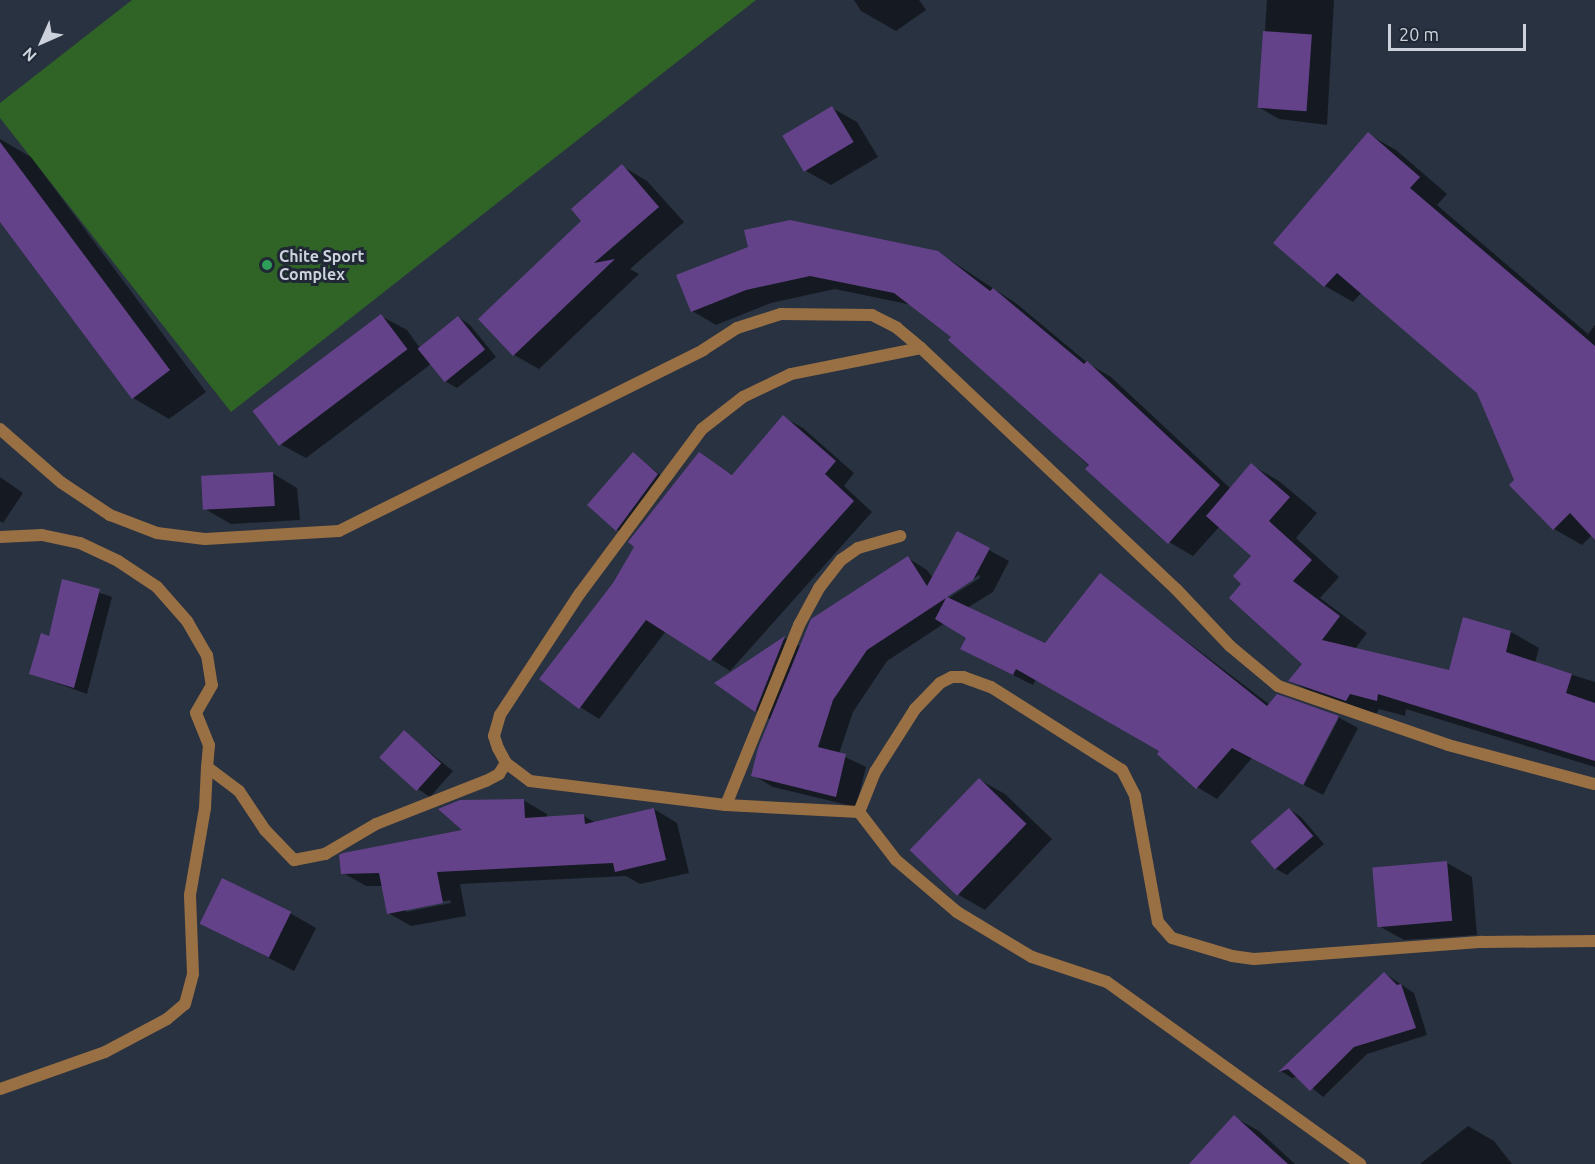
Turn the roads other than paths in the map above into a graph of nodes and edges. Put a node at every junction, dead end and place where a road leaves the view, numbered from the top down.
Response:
1 (921, 348) junction
2 (0, 429) edge
3 (900, 536) dead end
4 (0, 537) edge
5 (506, 763) junction
6 (207, 767) junction
7 (1595, 784) edge
8 (726, 805) junction
9 (859, 812) junction
10 (1595, 941) edge
11 (0, 1089) edge
12 (1360, 1164) edge

1 - 2 street
1 - 5 street
1 - 7 street
3 - 8 street
4 - 6 street
5 - 6 street
5 - 8 street
6 - 11 street
8 - 9 street
9 - 10 street
9 - 12 street

